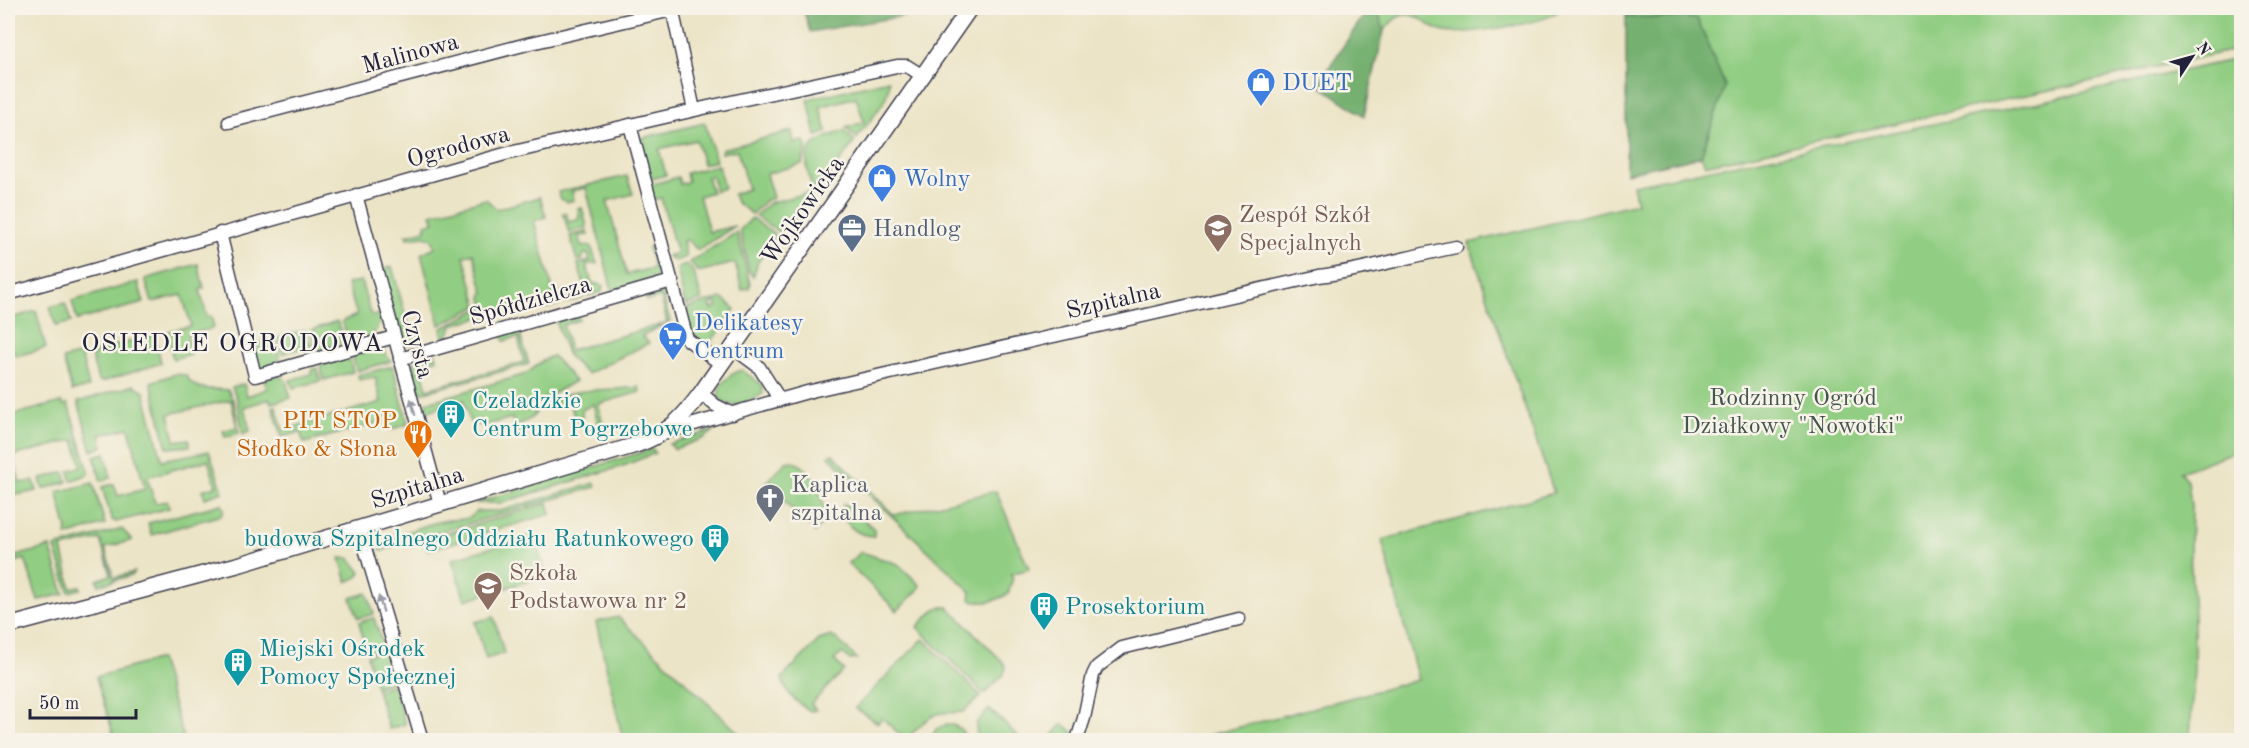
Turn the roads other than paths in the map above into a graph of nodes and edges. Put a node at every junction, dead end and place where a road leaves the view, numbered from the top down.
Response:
1 (970, 8) edge
2 (672, 9) edge
3 (923, 75) junction
4 (694, 110) junction
5 (229, 122) dead end
6 (630, 125) junction
7 (356, 195) junction
8 (220, 233) junction
9 (1456, 247) dead end
10 (672, 281) junction
11 (8, 294) edge
12 (394, 337) junction
13 (732, 347) junction
14 (400, 359) junction
15 (721, 364) junction
16 (700, 393) junction
17 (780, 400) junction
18 (733, 414) junction
19 (665, 432) junction
20 (440, 504) junction
21 (359, 528) junction
22 (1239, 620) dead end
23 (8, 626) edge
24 (422, 741) edge
25 (1077, 741) edge

1 - 3 street, Wojkowicka
2 - 4 street
2 - 5 street, Malinowa
3 - 4 street, Ogrodowa
3 - 13 street, Wojkowicka
4 - 6 street, Ogrodowa
6 - 7 street, Ogrodowa
6 - 10 street
7 - 8 street, Ogrodowa
7 - 12 street, Czysta
8 - 11 street, Ogrodowa
8 - 12 street
9 - 17 street, Szpitalna
10 - 14 street, Spółdzielcza
10 - 15 street
12 - 14 street, Czysta
13 - 15 street, Wojkowicka
13 - 17 street
20 -> 14 street, Czysta
15 - 16 street, Wojkowicka
16 - 18 street
16 - 19 street, Wojkowicka
17 - 18 street, Szpitalna
18 - 19 street, Szpitalna
19 - 20 street, Szpitalna
20 - 21 street, Szpitalna
21 - 23 street, Szpitalna
24 -> 21 street
22 - 25 street

